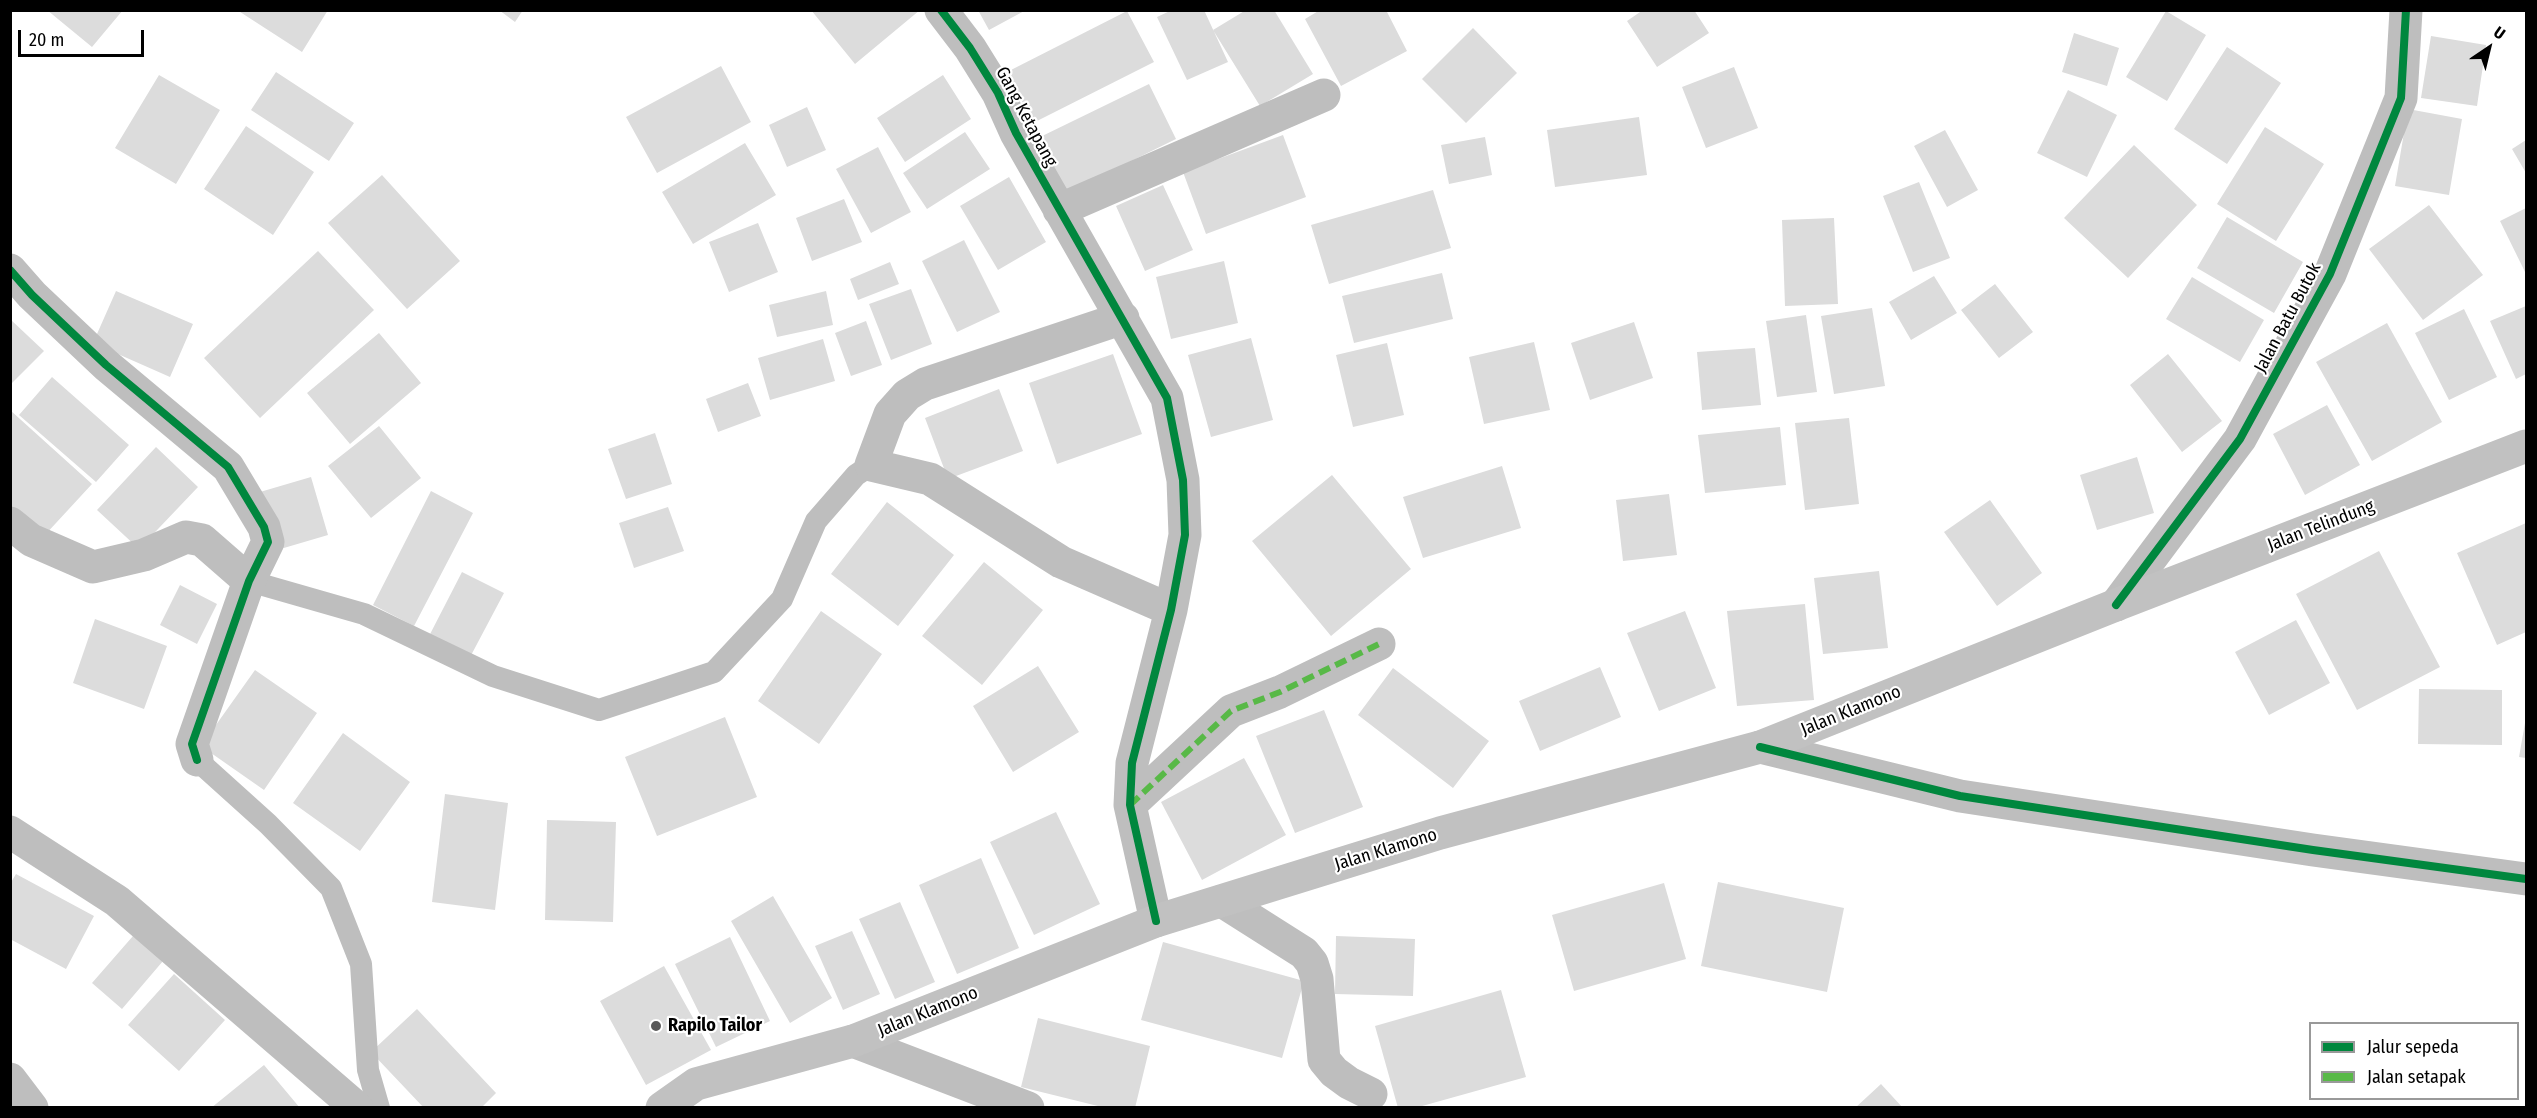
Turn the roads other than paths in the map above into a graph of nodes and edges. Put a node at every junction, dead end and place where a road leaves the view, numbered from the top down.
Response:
1 (941, 10) edge
2 (2406, 10) edge
3 (1324, 95) dead end
4 (1059, 210) junction
5 (10, 270) edge
6 (1123, 318) junction
7 (2526, 446) edge
8 (871, 465) junction
9 (10, 523) edge
10 (249, 581) junction
11 (2116, 605) junction
12 (1171, 610) junction
13 (1379, 644) dead end
14 (1760, 747) junction
15 (197, 760) joint
16 (1130, 805) junction
17 (11, 832) edge
18 (2526, 879) edge
19 (1221, 901) junction
20 (1156, 921) junction
21 (853, 1041) junction
22 (10, 1079) edge
23 (1371, 1094) dead end
24 (32, 1107) edge
25 (357, 1107) edge
26 (380, 1107) edge
27 (662, 1107) edge
28 (1028, 1107) edge

1 - 4 street, Gang Ketapang
2 - 11 street, Jalan Batu Butok
3 - 4 street
4 - 6 street, Gang Ketapang
5 - 10 street
6 - 8 street
6 - 12 street, Gang Ketapang
7 - 11 main road, Jalan Telindung
8 - 10 lane
8 - 12 street
9 - 10 street
10 - 15 street
11 - 14 main road, Jalan Klamono
12 - 16 street, Gang Ketapang
13 - 16 street
14 - 18 street
14 - 19 main road, Jalan Klamono
15 - 26 lane
16 - 20 street, Gang Ketapang
17 - 25 street
19 - 20 main road, Jalan Klamono
19 - 23 street
20 - 21 main road, Jalan Klamono
21 - 27 main road, Jalan Klamono
21 - 28 street
22 - 24 street

